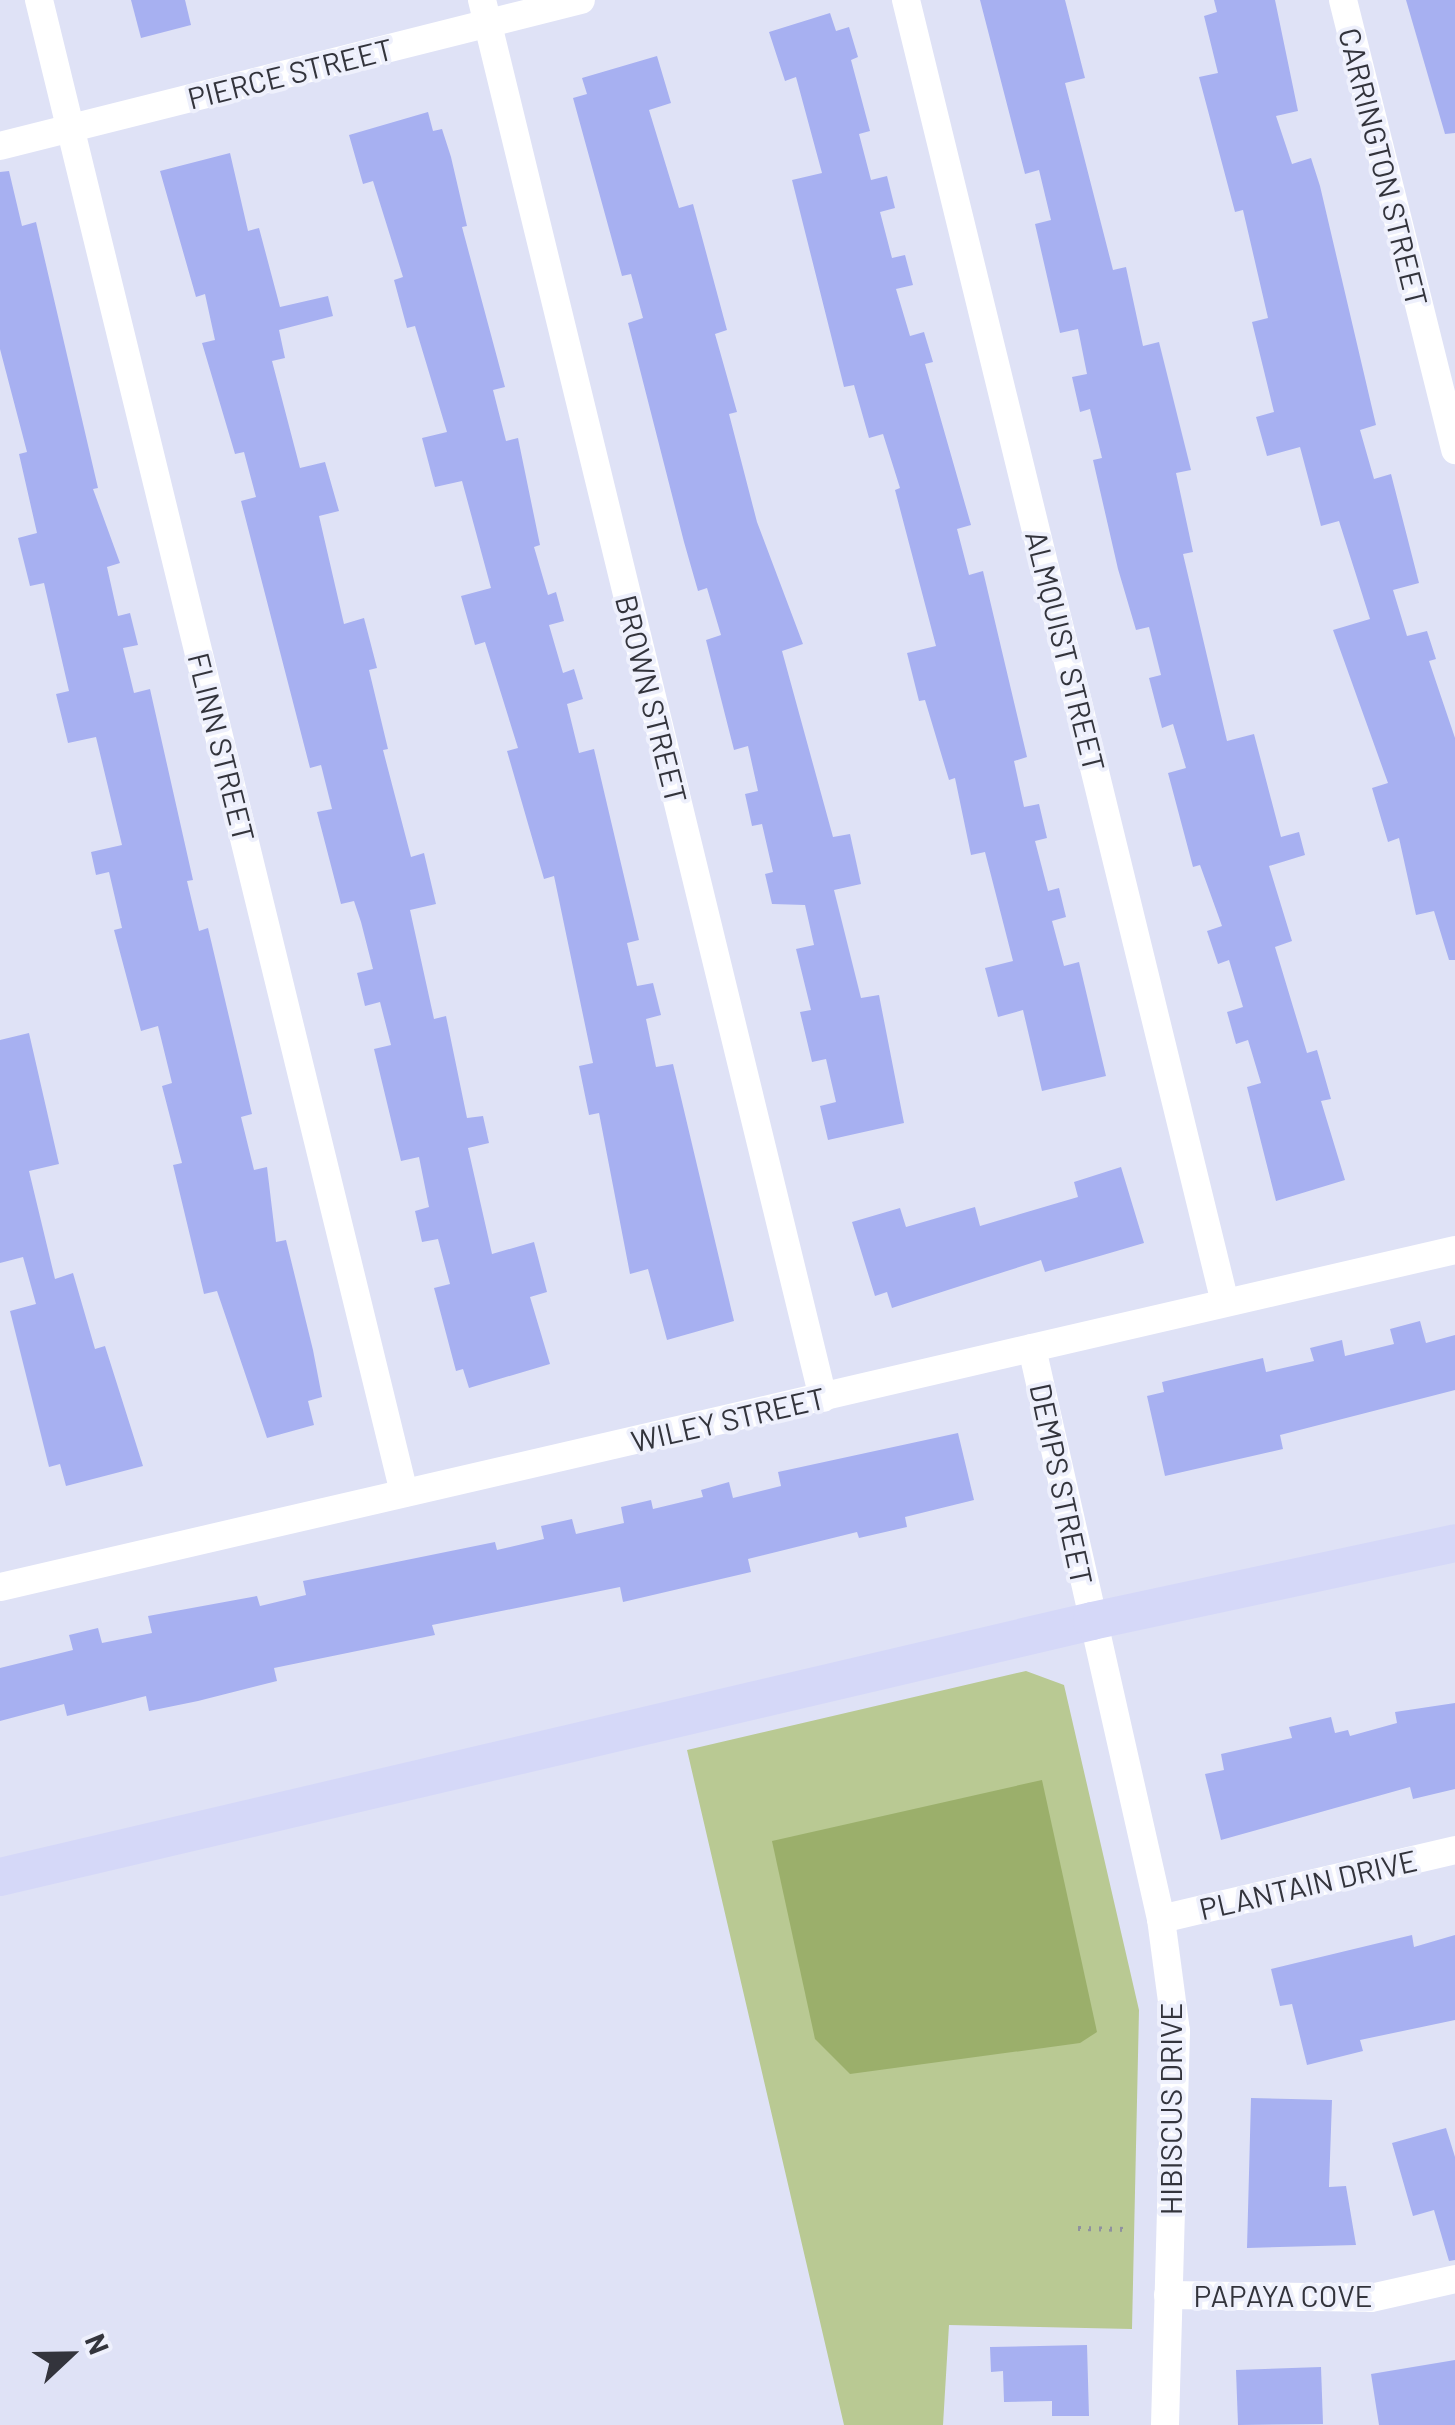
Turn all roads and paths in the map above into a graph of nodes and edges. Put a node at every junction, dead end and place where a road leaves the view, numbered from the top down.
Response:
1 (39, 0) edge
2 (581, 0) edge
3 (906, 0) edge
4 (1343, 0) edge
5 (485, 12) edge
6 (70, 128) junction
7 (0, 146) edge
8 (1455, 450) edge
9 (1455, 1250) edge
10 (1226, 1303) junction
11 (1032, 1348) junction
12 (823, 1398) junction
13 (404, 1494) junction
14 (1455, 1543) edge
15 (0, 1587) edge
16 (1092, 1620) junction
17 (1455, 1850) edge
18 (0, 1877) edge
19 (1161, 1918) junction
20 (1078, 2228) dead end
21 (1128, 2229) dead end
22 (1455, 2279) edge
23 (1168, 2295) junction
24 (1165, 2425) edge

1 - 6 street, FLINN STREET
2 - 5 street, PIERCE STREET
3 - 10 street, ALMQUIST STREET
4 - 8 street, CARRINGTON STREET
5 - 6 street, PIERCE STREET
5 - 12 street, BROWN STREET
6 - 7 street, PIERCE STREET
6 - 13 street, FLINN STREET
9 - 10 street, WILEY STREET
10 - 11 street, WILEY STREET
11 - 12 street, WILEY STREET
11 - 16 street, DEMPS STREET
12 - 13 street, WILEY STREET
13 - 15 street, WILEY STREET
14 - 16 main road
16 - 18 main road
16 - 19 street, HIBISCUS DRIVE
17 - 19 street, PLANTAIN DRIVE
19 - 23 street, HIBISCUS DRIVE
20 - 21 path
22 - 23 street, PAPAYA COVE
23 - 24 street, HIBISCUS DRIVE

